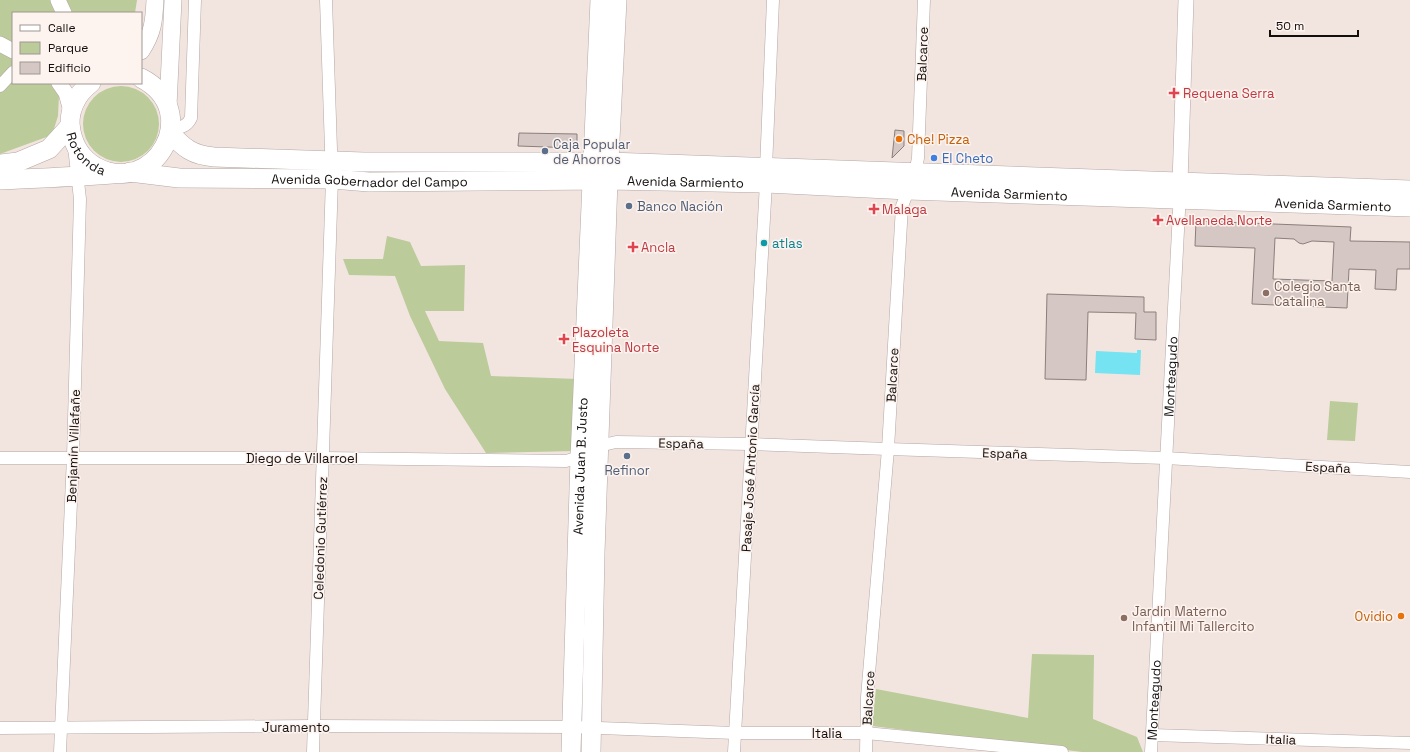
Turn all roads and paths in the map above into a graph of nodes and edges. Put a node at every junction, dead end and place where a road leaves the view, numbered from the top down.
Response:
1 (155, 0) edge
2 (173, 0) edge
3 (195, 0) edge
4 (326, 0) edge
5 (600, 0) edge
6 (617, 0) edge
7 (773, 0) edge
8 (924, 0) edge
9 (1186, 0) edge
10 (0, 44) edge
11 (142, 49) edge
12 (12, 50) edge
13 (12, 73) edge
14 (142, 78) edge
15 (60, 84) edge
16 (90, 84) edge
17 (0, 86) edge
18 (168, 106) junction
19 (71, 126) junction
20 (170, 132) junction
21 (332, 160) junction
22 (0, 164) edge
23 (601, 171) junction
24 (124, 173) junction
25 (766, 176) junction
26 (78, 177) junction
27 (332, 179) junction
28 (0, 180) edge
29 (912, 181) junction
30 (1410, 190) edge
31 (1180, 191) junction
32 (1410, 207) edge
33 (752, 444) junction
34 (599, 446) junction
35 (888, 449) junction
36 (73, 457) junction
37 (580, 457) junction
38 (0, 458) edge
39 (323, 458) junction
40 (1165, 458) junction
41 (1410, 472) edge
42 (314, 726) junction
43 (572, 727) junction
44 (0, 728) edge
45 (62, 728) junction
46 (592, 728) junction
47 (735, 733) junction
48 (866, 733) junction
49 (1152, 736) junction
50 (1410, 743) edge
51 (1006, 749) edge
52 (60, 752) edge
53 (313, 752) edge
54 (572, 752) edge
55 (591, 752) edge
56 (734, 752) edge
57 (866, 752) edge
58 (1062, 752) edge
59 (1151, 752) edge

1 - 11 main road
2 - 18 main road
3 - 20 street
4 - 21 street, Celedonio Gutiérrez
5 - 23 main road
6 - 23 main road
7 - 25 street, Pasaje José Antonio García
8 - 29 street, Balcarce
9 - 31 street, Monteagudo
10 - 12 street
13 - 17 street
14 - 18 main road, Rotonda
15 - 19 street
16 - 19 main road, Rotonda
18 - 20 main road, Rotonda
19 - 22 main road
19 - 24 main road, Rotonda
19 - 26 street, Benjamín Villafañe
20 - 21 main road, Avenida Gobernador del Campo
20 - 24 main road, Rotonda
21 - 23 main road, Avenida Gobernador del Campo
21 - 27 street, Celedonio Gutiérrez
23 - 25 main road, Avenida Sarmiento
23 - 27 main road, Avenida Gobernador del Campo
23 - 34 main road, Avenida Juan B. Justo
23 - 37 main road, Avenida Juan B. Justo
24 - 26 main road, Avenida Gobernador del Campo
24 - 27 main road, Avenida Gobernador del Campo
25 - 29 main road, Avenida Sarmiento
25 - 33 street, Pasaje José Antonio García
26 - 28 main road, Avenida Gobernador del Campo
26 - 36 street, Benjamín Villafañe
27 - 39 street, Celedonio Gutiérrez
29 - 31 main road, Avenida Sarmiento
29 - 35 street, Balcarce
30 - 31 main road, Avenida Sarmiento
31 - 32 main road, Avenida Sarmiento
31 - 40 street, Monteagudo
33 - 34 street, España
33 - 35 street, España
33 - 47 street, Pasaje José Antonio García
34 - 37 street, Diego de Villarroel
34 - 46 main road, Avenida Juan B. Justo
35 - 40 street, España
35 - 48 street, Balcarce
36 - 38 street, Diego de Villarroel
36 - 39 street, Diego de Villarroel
36 - 45 street, Benjamín Villafañe
37 - 39 street, Diego de Villarroel
37 - 43 main road, Avenida Juan B. Justo
39 - 42 street, Celedonio Gutiérrez
40 - 41 street, España
40 - 49 street, Monteagudo
42 - 43 street, Juramento
42 - 45 street, Juramento
42 - 53 street, Celedonio Gutiérrez
43 - 46 street, Juramento
43 - 54 main road, Avenida Juan B. Justo
44 - 45 street, Juramento
45 - 52 street, Benjamín Villafañe
46 - 47 street, Italia
46 - 55 main road, Avenida Juan B. Justo
47 - 48 street, Italia
47 - 56 street, Pasaje José Antonio García
48 - 51 street, Italia
48 - 57 street, Balcarce
49 - 50 street, Italia
49 - 59 street, Monteagudo
51 - 58 street, Italia

